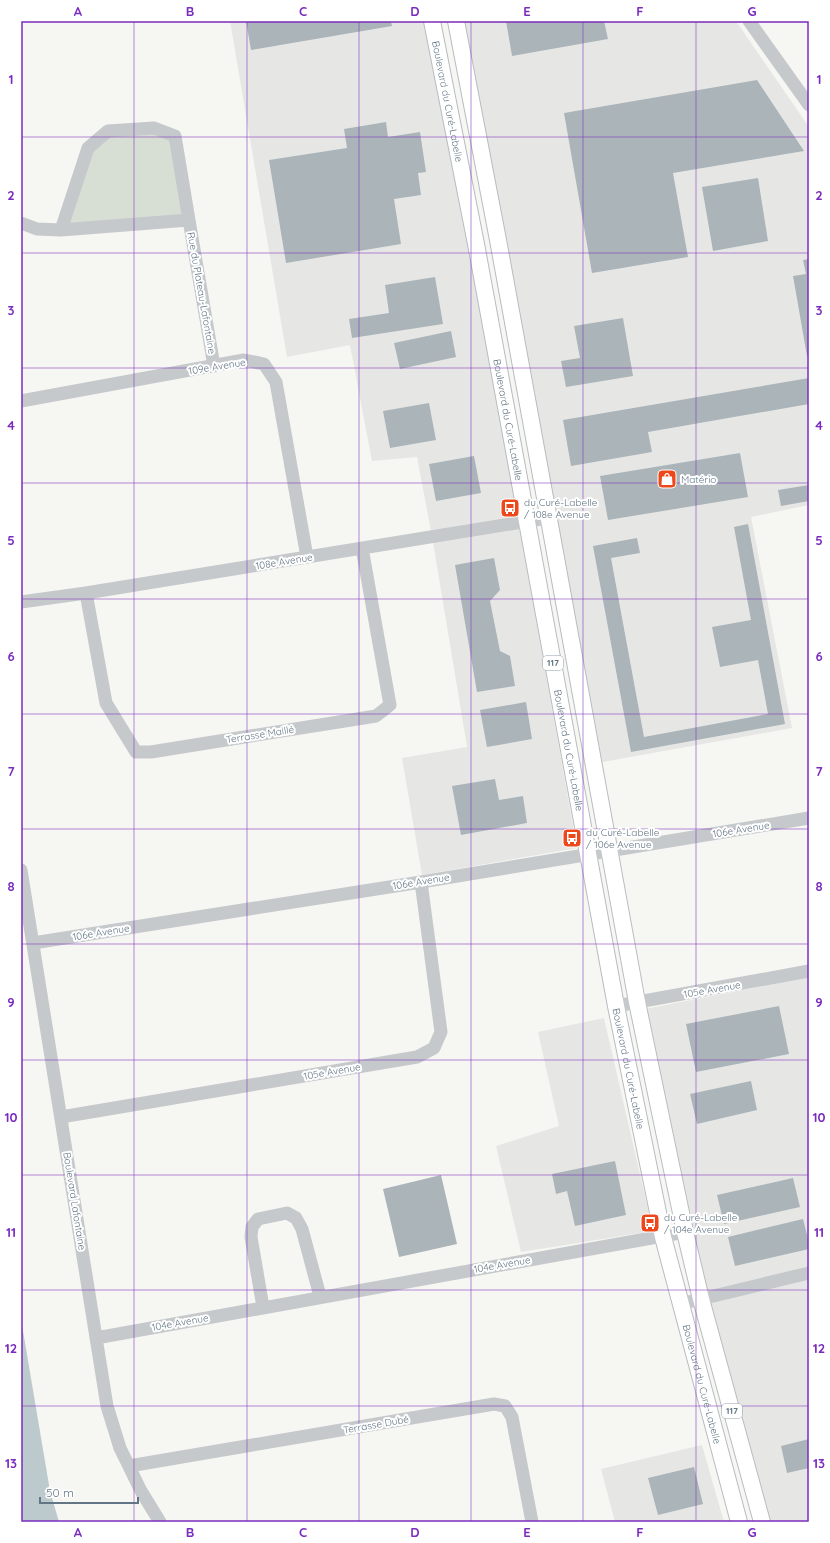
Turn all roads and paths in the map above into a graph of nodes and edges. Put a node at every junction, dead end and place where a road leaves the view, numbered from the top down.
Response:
1 (432, 21) edge
2 (456, 21) edge
3 (749, 21) edge
4 (809, 105) edge
5 (189, 220) junction
6 (21, 223) edge
7 (61, 230) junction
8 (498, 240) junction
9 (476, 244) junction
10 (214, 366) junction
11 (21, 401) edge
12 (547, 518) junction
13 (527, 521) junction
14 (362, 548) junction
15 (307, 557) junction
16 (86, 593) junction
17 (21, 602) edge
18 (809, 818) edge
19 (610, 850) junction
20 (587, 854) junction
21 (21, 870) edge
22 (421, 882) junction
23 (34, 943) junction
24 (809, 971) edge
25 (637, 1002) junction
26 (616, 1006) junction
27 (61, 1117) junction
28 (685, 1232) junction
29 (663, 1236) junction
30 (809, 1273) edge
31 (320, 1296) junction
32 (701, 1299) junction
33 (680, 1304) junction
34 (263, 1307) junction
35 (96, 1338) junction
36 (129, 1466) junction
37 (160, 1522) edge
38 (532, 1522) edge
39 (739, 1522) edge
40 (762, 1522) edge

1 - 9 main road, Boulevard du Curé-Labelle / 117
2 - 8 main road, Boulevard du Curé-Labelle / 117
3 - 4 street
5 - 7 street, Rue du Plateau-Lafontaine
5 - 7 street, Rue du Plateau-Lafontaine
5 - 10 street, Rue du Plateau-Lafontaine
6 - 7 street, Rue du Plateau-Lafontaine
8 - 9 main road
8 - 12 main road, Boulevard du Curé-Labelle / 117
9 - 13 main road, Boulevard du Curé-Labelle / 117
10 - 11 street, 109e Avenue
10 - 15 street, 109e Avenue
12 - 13 street, 108e Avenue
12 - 19 main road, Boulevard du Curé-Labelle / 117
13 - 14 street, 108e Avenue
13 - 20 main road, Boulevard du Curé-Labelle / 117
14 - 15 street, 108e Avenue
14 - 16 street, Terrasse Maillé
15 - 16 street, 108e Avenue
16 - 17 street, 108e Avenue
18 - 19 street, 106e Avenue
19 - 20 street, 106e Avenue
19 - 25 main road, Boulevard du Curé-Labelle / 117
20 - 22 street, 106e Avenue
20 - 26 main road, Boulevard du Curé-Labelle / 117
21 - 23 street, Boulevard Lafontaine
22 - 23 street, 106e Avenue
22 - 27 street, 105e Avenue
23 - 27 street, Boulevard Lafontaine
24 - 25 street, 105e Avenue
25 - 26 street, 105e Avenue
25 - 28 main road, Boulevard du Curé-Labelle / 117
26 - 29 main road, Boulevard du Curé-Labelle / 117
27 - 35 street, Boulevard Lafontaine
28 - 29 street, 104e Avenue
28 - 32 main road, Boulevard du Curé-Labelle / 117
29 - 31 street, 104e Avenue
29 - 33 main road, Boulevard du Curé-Labelle / 117
30 - 32 street
31 - 34 street, 104e Avenue
31 - 34 street
32 - 33 street
32 - 40 main road, Boulevard du Curé-Labelle / 117
33 - 39 main road, Boulevard du Curé-Labelle / 117
34 - 35 street, 104e Avenue
35 - 36 street, Boulevard Lafontaine
36 - 37 street, Boulevard Lafontaine
36 - 38 street, Terrasse Dubé

